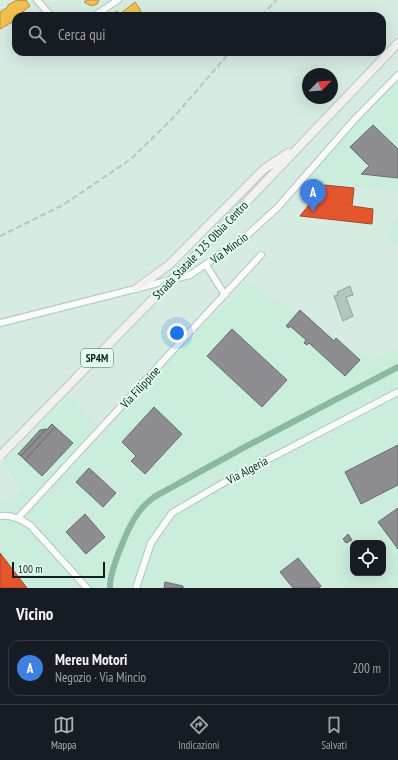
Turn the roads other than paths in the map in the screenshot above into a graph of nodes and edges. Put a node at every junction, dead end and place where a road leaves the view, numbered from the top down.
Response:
1 (37, 0) edge
2 (117, 0) edge
3 (48, 12) edge
4 (100, 12) edge
5 (398, 42) edge
6 (386, 55) edge
7 (385, 56) edge
8 (398, 75) edge
9 (300, 145) junction
10 (261, 255) dead end
11 (206, 266) junction
12 (137, 288) junction
13 (225, 295) junction
14 (0, 323) edge
15 (398, 392) edge
16 (0, 456) edge
17 (0, 516) edge
18 (18, 518) junction
19 (87, 588) edge
20 (136, 588) edge

1 - 3 street
2 - 4 street
5 - 6 main road, Strada Statale 125 Olbia Centro / SP4M
7 - 9 main road, Strada Statale 125 Olbia Centro / SP4M
8 - 11 street, Via Mincio
9 - 12 main road
9 - 16 main road, Strada Statale 125 Olbia Centro / SP4M, bridge
10 - 13 street, Via Filippine
11 - 12 street, Via Mincio
11 - 13 street
12 - 14 street, Via Mincio
13 - 18 street, Via Filippine
15 - 20 street, Via Algeria
17 - 18 street
18 - 19 street

